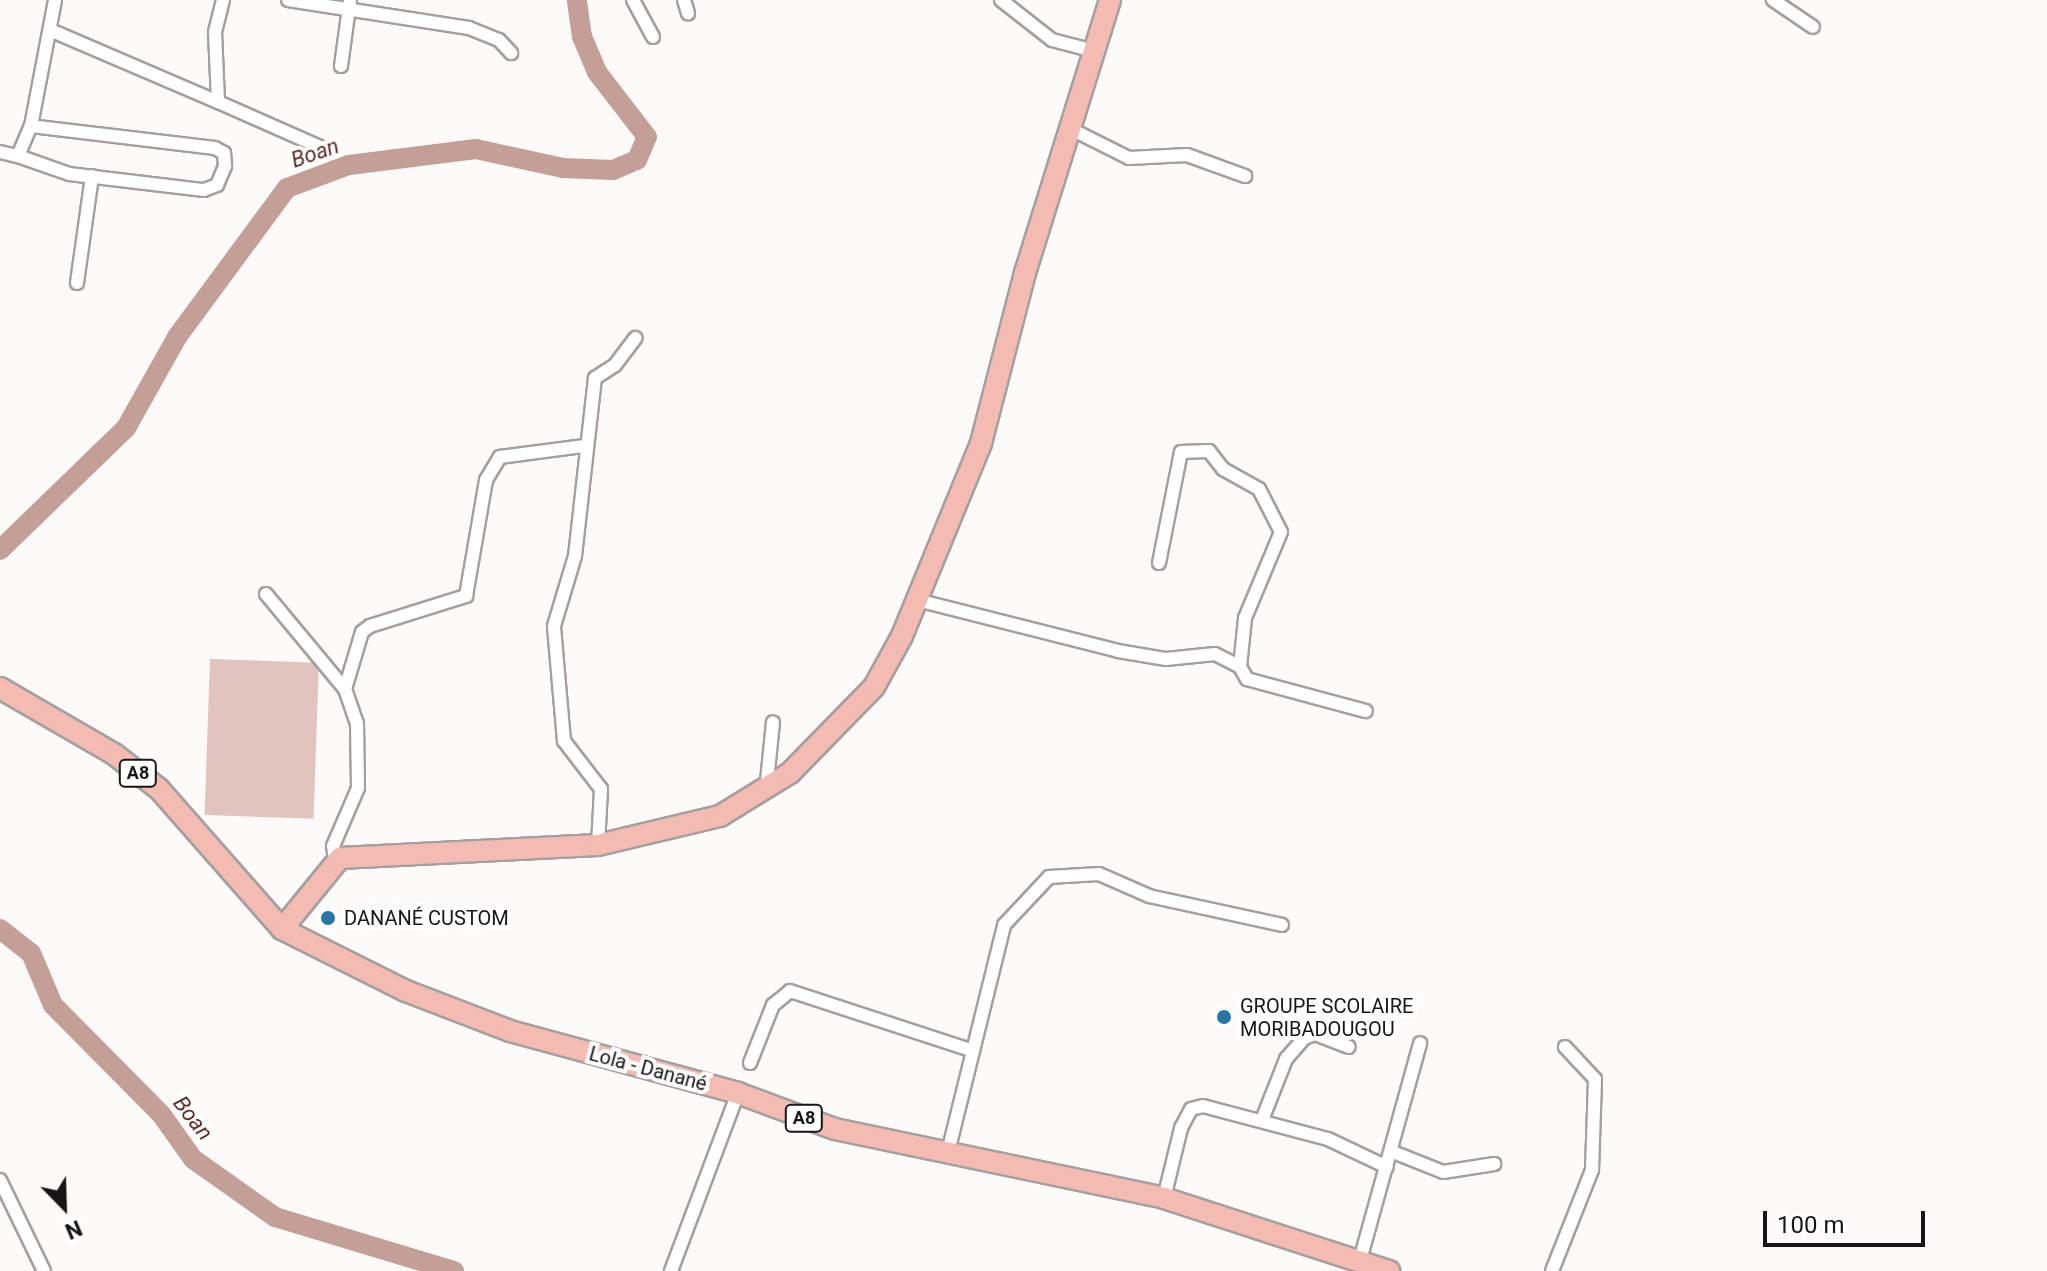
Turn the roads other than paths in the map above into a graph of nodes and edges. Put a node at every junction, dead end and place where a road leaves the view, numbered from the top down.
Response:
1 (55, 0) edge
2 (223, 0) edge
3 (288, 0) edge
4 (684, 0) edge
5 (1001, 0) edge
6 (1110, 0) edge
7 (1773, 0) edge
8 (639, 2) edge
9 (350, 3) edge
10 (688, 13) dead end
11 (1813, 27) dead end
12 (50, 30) junction
13 (653, 37) dead end
14 (1094, 51) junction
15 (511, 53) dead end
16 (341, 66) dead end
17 (218, 102) junction
18 (31, 126) junction
19 (1069, 128) junction
20 (329, 151) dead end
21 (0, 152) edge
22 (18, 156) junction
23 (92, 176) junction
24 (1245, 176) dead end
25 (77, 283) dead end
26 (635, 338) dead end
27 (584, 446) junction
28 (1159, 563) dead end
29 (266, 594) dead end
30 (917, 600) junction
31 (1240, 667) junction
32 (0, 688) edge
33 (345, 689) junction
34 (1366, 711) dead end
35 (773, 722) dead end
36 (766, 791) junction
37 (598, 845) junction
38 (335, 859) junction
39 (1282, 925) dead end
40 (282, 929) junction
41 (1420, 1043) dead end
42 (1349, 1047) dead end
43 (1565, 1047) dead end
44 (971, 1050) junction
45 (750, 1063) dead end
46 (738, 1093) junction
47 (1262, 1120) junction
48 (948, 1152) junction
49 (1393, 1152) junction
50 (1494, 1164) dead end
51 (1387, 1167) junction
52 (0, 1180) edge
53 (1164, 1198) junction
54 (1360, 1260) junction
55 (44, 1271) edge
56 (671, 1271) edge
57 (1389, 1271) edge
58 (1552, 1271) edge

1 - 12 street
2 - 17 street
3 - 9 street
4 - 10 street
5 - 14 street
6 - 14 main road
7 - 11 street
8 - 13 street
9 - 15 street
9 - 16 street
12 - 17 street
12 - 18 street
14 - 19 main road
17 - 20 street
18 - 22 street
18 - 23 street
19 - 24 street
19 - 30 main road
21 - 22 street
22 - 23 street
23 - 25 street
26 - 27 street
27 - 33 street
27 - 37 street
28 - 31 street
29 - 33 street
30 - 31 street
30 - 36 main road
31 - 34 street
32 - 40 main road, Lola - Danané / A8
33 - 38 street
35 - 36 street
36 - 37 main road
37 - 38 main road
38 - 40 main road
39 - 44 street
40 - 46 main road, Lola - Danané / A8
41 - 49 street
42 - 47 street
43 - 58 street
44 - 45 street
44 - 48 street
46 - 48 main road, Lola - Danané / A8
46 - 56 street
47 - 51 street
47 - 53 street
48 - 53 main road, Lola - Danané / A8
49 - 50 street
49 - 51 street
51 - 54 street
52 - 55 street
53 - 54 main road, Lola - Danané / A8
54 - 57 main road, Lola - Danané / A8

